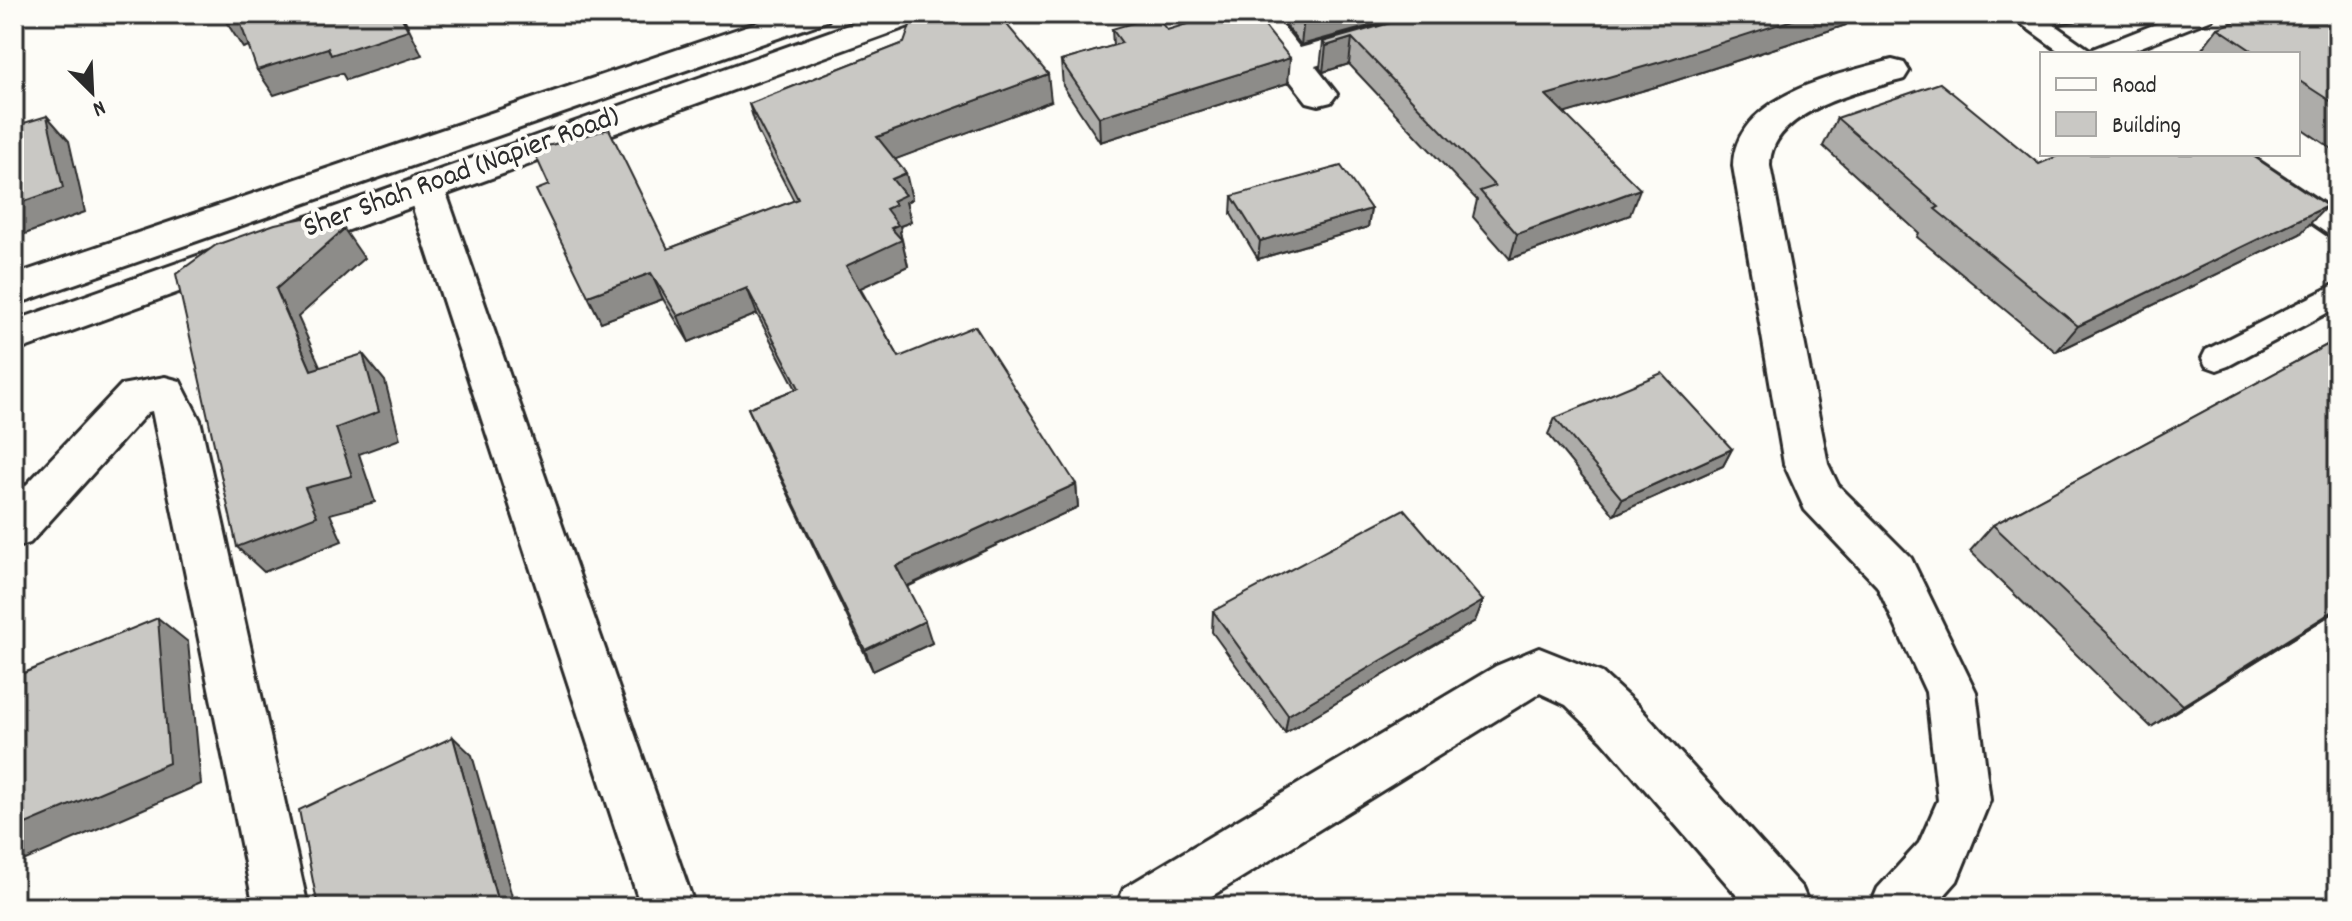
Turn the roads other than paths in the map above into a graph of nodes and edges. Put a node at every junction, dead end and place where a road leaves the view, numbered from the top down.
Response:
1 (815, 14) edge
2 (911, 14) edge
3 (1255, 14) edge
4 (1462, 14) edge
5 (2070, 14) edge
6 (2203, 14) edge
7 (2025, 17) edge
8 (2077, 52) edge
9 (2105, 52) edge
10 (1292, 61) junction
11 (1892, 71) dead end
12 (1319, 94) dead end
13 (2232, 156) edge
14 (425, 187) junction
15 (2338, 227) edge
16 (14, 290) edge
17 (2338, 294) edge
18 (14, 337) edge
19 (2217, 358) dead end
20 (14, 529) edge
21 (281, 907) edge
22 (668, 907) edge
23 (1143, 907) edge
24 (1783, 907) edge
25 (1897, 907) edge

1 - 16 street, Sher Shah Road (Napier Road)
2 - 14 street, Sher Shah Road (Napier Road)
3 - 10 street
4 - 10 street
5 - 7 lane
6 - 9 lane
7 - 8 lane
10 - 12 street
11 - 25 street
13 - 15 lane
14 - 18 street, Sher Shah Road (Napier Road)
14 - 22 street
17 - 19 lane
20 - 21 street
23 - 24 street

